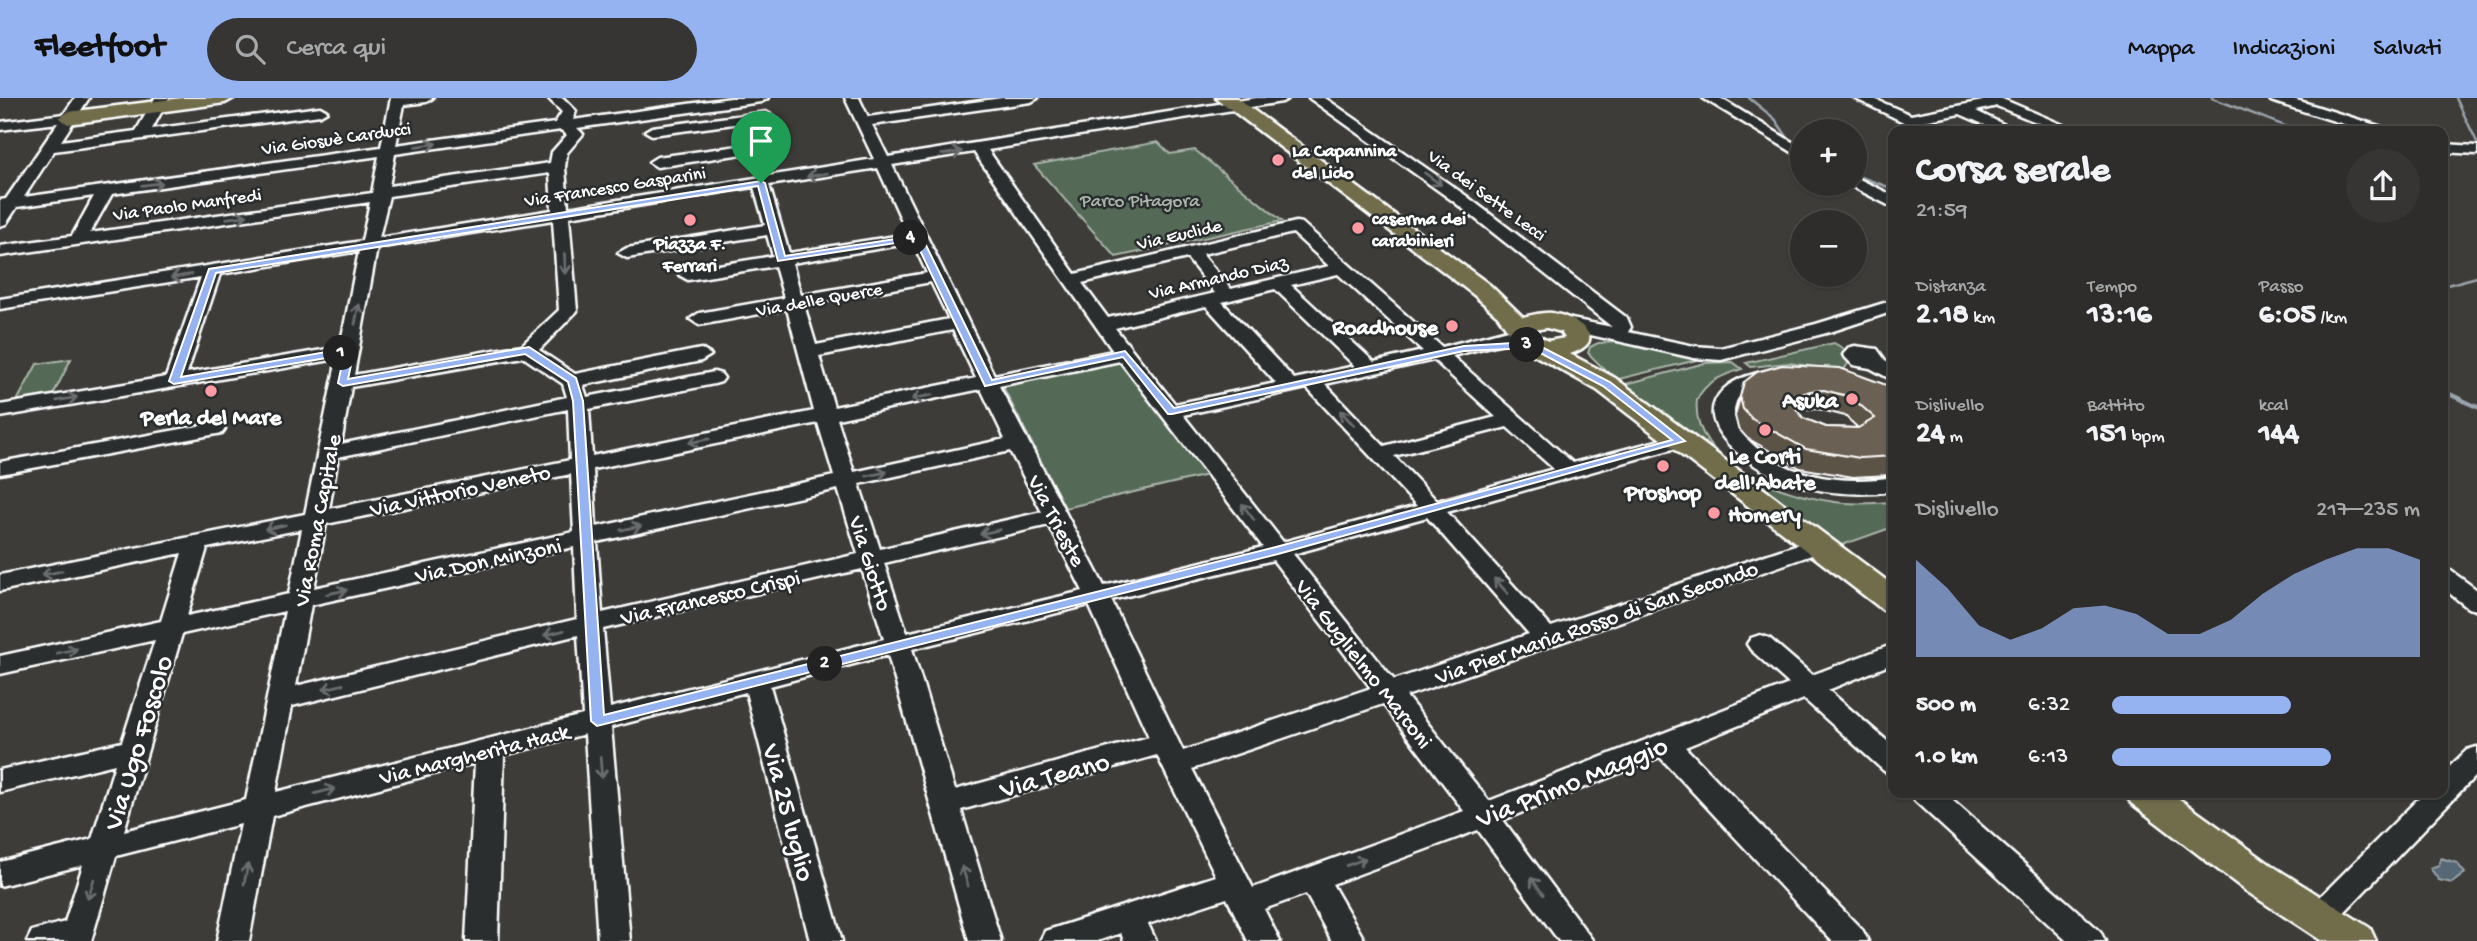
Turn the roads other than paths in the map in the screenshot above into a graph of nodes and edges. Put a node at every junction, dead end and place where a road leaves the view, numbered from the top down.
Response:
1 (82, 98) edge
2 (225, 98) edge
3 (426, 98) edge
4 (555, 98) edge
5 (760, 98) edge
6 (852, 98) edge
7 (1031, 98) edge
8 (1282, 98) edge
9 (1316, 98) edge
10 (1710, 98) edge
11 (1861, 98) edge
12 (2276, 98) edge
13 (398, 100) edge
14 (1993, 100) edge
15 (159, 102) edge
16 (1231, 102) edge
17 (648, 106) edge
18 (1961, 109) junction
19 (320, 111) dead end
20 (766, 116) junction
21 (68, 118) junction
22 (1909, 120) junction
23 (863, 122) junction
24 (212, 125) junction
25 (565, 125) junction
26 (0, 126) edge
27 (1922, 126) edge
28 (1999, 126) edge
29 (2058, 126) edge
30 (2364, 126) edge
31 (652, 131) junction
32 (142, 134) junction
33 (49, 146) junction
34 (1790, 147) edge
35 (979, 148) junction
36 (2448, 148) edge
37 (389, 150) junction
38 (2477, 150) edge
39 (783, 161) junction
40 (884, 163) junction
41 (557, 167) junction
42 (660, 179) junction
43 (761, 183) junction
44 (1867, 188) edge
45 (106, 190) junction
46 (381, 194) junction
47 (1888, 200) edge
48 (6, 204) edge
49 (562, 214) junction
50 (0, 221) edge
51 (1296, 227) joint
52 (773, 229) junction
53 (918, 237) junction
54 (78, 240) junction
55 (370, 245) junction
56 (0, 251) edge
57 (1191, 252) junction
58 (627, 253) dead end
59 (781, 259) junction
60 (1342, 268) junction
61 (212, 271) junction
62 (688, 275) dead end
63 (938, 276) junction
64 (1072, 280) junction
65 (1278, 283) junction
66 (1482, 290) junction
67 (1217, 297) junction
68 (794, 303) junction
69 (0, 304) edge
70 (1888, 307) edge
71 (699, 319) dead end
72 (959, 323) junction
73 (1103, 325) junction
74 (1823, 328) junction
75 (1565, 332) junction
76 (1617, 333) junction
77 (1528, 339) junction
78 (1647, 341) junction
79 (529, 350) junction
80 (349, 351) junction
81 (809, 352) junction
82 (1439, 353) junction
83 (1125, 354) junction
84 (701, 355) dead end
85 (1864, 358) junction
86 (1369, 368) junction
87 (1888, 371) edge
88 (1790, 373) edge
89 (713, 378) dead end
90 (174, 381) junction
91 (1852, 382) edge
92 (343, 383) junction
93 (989, 383) junction
94 (1300, 383) junction
95 (1606, 384) junction
96 (576, 395) junction
97 (0, 411) edge
98 (1172, 411) junction
99 (826, 416) junction
100 (1513, 419) junction
101 (215, 429) dead end
102 (1680, 441) junction
103 (1017, 443) junction
104 (327, 453) junction
105 (1380, 453) junction
106 (582, 465) junction
107 (0, 468) edge
108 (1570, 471) junction
109 (845, 481) junction
110 (1888, 485) edge
111 (1432, 509) junction
112 (1057, 516) junction
113 (314, 519) junction
114 (585, 537) junction
115 (197, 543) junction
116 (1818, 545) junction
117 (1278, 551) junction
118 (870, 559) junction
119 (2448, 580) edge
120 (0, 583) edge
121 (1097, 595) junction
122 (1888, 598) edge
123 (301, 599) junction
124 (2477, 602) edge
125 (590, 624) junction
126 (172, 628) junction
127 (1546, 637) junction
128 (898, 644) junction
129 (1760, 644) dead end
130 (1888, 655) edge
131 (0, 665) edge
132 (756, 682) junction
133 (1806, 685) junction
134 (1388, 694) junction
135 (282, 699) junction
136 (597, 721) junction
137 (1664, 743) junction
138 (490, 749) junction
139 (132, 750) junction
140 (1170, 753) junction
141 (2477, 757) edge
142 (1888, 760) edge
143 (0, 781) edge
144 (2448, 786) edge
145 (1931, 798) edge
146 (2151, 798) edge
147 (2436, 798) edge
148 (943, 804) junction
149 (258, 808) junction
150 (1485, 815) junction
151 (103, 847) junction
152 (0, 874) edge
153 (1313, 878) junction
154 (1241, 892) junction
155 (2319, 918) junction
156 (1135, 929) edge
157 (76, 936) edge
158 (43, 941) edge
159 (233, 941) edge
160 (482, 941) edge
161 (614, 941) edge
162 (827, 941) edge
163 (985, 941) edge
164 (1056, 941) edge
165 (1264, 941) edge
166 (1349, 941) edge
167 (1577, 941) edge
168 (1852, 941) edge
169 (2089, 941) edge
170 (2355, 941) edge

1 - 21 street
2 - 15 main road
2 - 24 street
3 - 13 street
4 - 25 street
5 - 17 street, Via Giosuè Carducci
5 - 20 street
6 - 23 street, Via Trieste
7 - 23 street
8 - 16 street, Via Francesco Gasparini
9 -> 76 street, Via dei Sette Lecci
10 - 34 street
11 - 22 street
12 - 30 street
13 - 37 street, Via Roma Capitale
14 - 18 street
14 - 29 street
15 - 21 main road
15 - 32 street
16 - 35 street, Via Francesco Gasparini
16 - 66 main road
17 - 25 street, Via Giosuè Carducci
17 - 31 street
18 - 22 street
18 - 28 street
19 - 24 street
20 - 31 street
20 - 39 street
21 - 26 street
21 - 33 street
22 - 27 street
23 - 40 street, Via Trieste
24 - 32 street
37 -> 25 street, Via Giosuè Carducci
25 - 41 street
31 - 42 street
32 - 33 street
33 - 48 street
40 -> 35 street, Via Francesco Gasparini
35 - 64 street, Via Guglielmo Marconi
36 - 38 street
45 -> 37 street, Via Giosuè Carducci
37 - 46 street, Via Roma Capitale
40 -> 39 street, Via Francesco Gasparini
39 - 42 street
39 - 43 street, Via Francesco Gasparini
40 - 53 street, Via Trieste
41 - 46 street, Via Paolo Manfredi
41 - 49 street
42 - 43 street, Via Francesco Gasparini
42 - 49 street, Via Francesco Gasparini
43 - 52 street, Via Giotto
44 - 47 street
45 - 48 street, Via Giosuè Carducci
45 - 54 street
54 -> 46 street, Via Paolo Manfredi
46 - 55 street, Via Roma Capitale
48 - 50 street
49 - 55 street, Via Francesco Gasparini
49 -> 79 street
51 - 57 street, Via Euclide
51 - 60 street
52 - 58 street
52 - 59 street, Via Giotto
53 - 59 street
53 - 63 street, Via Trieste
54 - 56 street, Via Paolo Manfredi
55 - 61 street, Via Francesco Gasparini
80 -> 55 street, Via Roma Capitale
57 - 64 street, Via Euclide
57 - 67 street
59 - 62 street
59 - 68 street, Via Giotto
60 - 65 street, Via Armando Diaz
60 - 82 street
61 -> 69 street, Via Francesco Gasparini
61 - 90 street
63 - 68 street, Via delle Querce
63 - 72 street, Via Trieste
64 - 73 street, Via Guglielmo Marconi
65 - 67 street, Via Armando Diaz
65 - 86 street
66 - 75 main road
66 - 77 main road
67 - 73 street, Via Armando Diaz
67 - 94 street
68 - 71 street, Via delle Querce
68 - 81 street, Via Giotto
70 - 74 street
72 - 81 street
72 - 93 street, Via Trieste
73 - 83 street, Via Guglielmo Marconi
74 - 78 street
74 - 85 street
75 - 76 street
75 - 77 main road
75 - 77 main road
75 - 78 street
75 - 95 main road
76 - 78 street
77 - 82 street
77 - 95 main road
79 - 92 street
79 - 96 street
80 - 90 street
80 - 92 street, Via Roma Capitale
81 - 99 street, Via Giotto
82 - 86 street
82 - 100 street
83 - 93 street, Via Vittorio Veneto
83 - 98 street, Via Guglielmo Marconi
84 - 96 street
85 - 87 street
85 - 91 street
86 - 94 street
88 - 110 street
89 - 96 street
97 -> 90 street
92 - 104 street, Via Roma Capitale
93 -> 99 street, Via Vittorio Veneto
93 - 103 street, Via Trieste
94 - 98 street
105 -> 94 street
95 - 102 main road
96 - 104 street
96 - 106 street
117 -> 98 street, Via Guglielmo Marconi
99 -> 106 street, Via Vittorio Veneto
99 - 109 street, Via Giotto
100 - 105 street
100 - 108 street
101 - 107 street
102 - 108 street, Via Margherita Hack
102 - 116 main road
109 -> 103 street, Via Don Minzoni
103 - 112 street, Via Trieste
104 - 113 street, Via Roma Capitale
105 - 111 street
106 - 113 street, Via Vittorio Veneto
106 - 114 street
108 - 111 street, Via Margherita Hack
114 -> 109 street, Via Don Minzoni
109 - 118 street, Via Giotto
111 - 117 street, Via Margherita Hack
127 -> 111 street
112 -> 118 street, Via Francesco Crispi
112 - 121 street, Via Trieste
113 -> 115 street, Via Vittorio Veneto
113 - 123 street, Via Roma Capitale
123 -> 114 street, Via Don Minzoni
114 - 125 street
115 -> 120 street, Via Vittorio Veneto
115 - 126 street, Via Ugo Foscolo
116 - 122 main road
116 - 127 street, Via Pier Maria Rosso di San Secondo
117 - 121 street, Via Margherita Hack
117 - 134 street, Via Guglielmo Marconi
118 - 125 street, Via Francesco Crispi
118 - 128 street, Via Giotto
119 - 124 street
121 - 128 street, Via Margherita Hack
121 - 140 street, Via Trieste
123 - 126 street, Via Don Minzoni
123 - 135 street, Via Roma Capitale
125 -> 135 street, Via Francesco Crispi
125 - 136 street
131 -> 126 street, Via Don Minzoni
126 - 139 street, Via Ugo Foscolo
127 - 134 street, Via Pier Maria Rosso di San Secondo
128 - 132 street, Via Margherita Hack
128 - 148 street, Via Giotto
129 - 133 street
130 - 133 street, Via Primo Maggio
132 - 136 street, Via Margherita Hack
132 - 162 street, Via 25 luglio
133 - 137 street, Via Primo Maggio
133 - 142 street
134 - 140 street, Via Pier Maria Rosso di San Secondo
134 - 150 street, Via Guglielmo Marconi
135 - 149 street, Via Roma Capitale
136 - 138 street, Via Margherita Hack
136 -> 161 street
137 - 150 street, Via Primo Maggio
137 - 168 street
149 -> 138 street, Via Margherita Hack
138 - 160 street
139 - 143 street
139 - 151 street, Via Ugo Foscolo
140 - 148 street, Via Teano
140 - 154 street, Via Trieste
141 - 144 street
145 - 169 street
146 - 155 main road
147 - 155 street
163 -> 148 street, Via Giotto
149 - 151 street, Via Margherita Hack
159 -> 149 street, Via Roma Capitale
153 -> 150 street, Via Primo Maggio
167 -> 150 street, Via Guglielmo Marconi
151 - 152 street, Via Margherita Hack
151 -> 157 street, Via Ugo Foscolo
153 - 154 street, Via Primo Maggio
153 - 166 street
154 - 156 street, Via Primo Maggio
154 - 165 street, Via Trieste
155 - 170 main road
156 - 164 street, Via Primo Maggio
157 - 158 street

